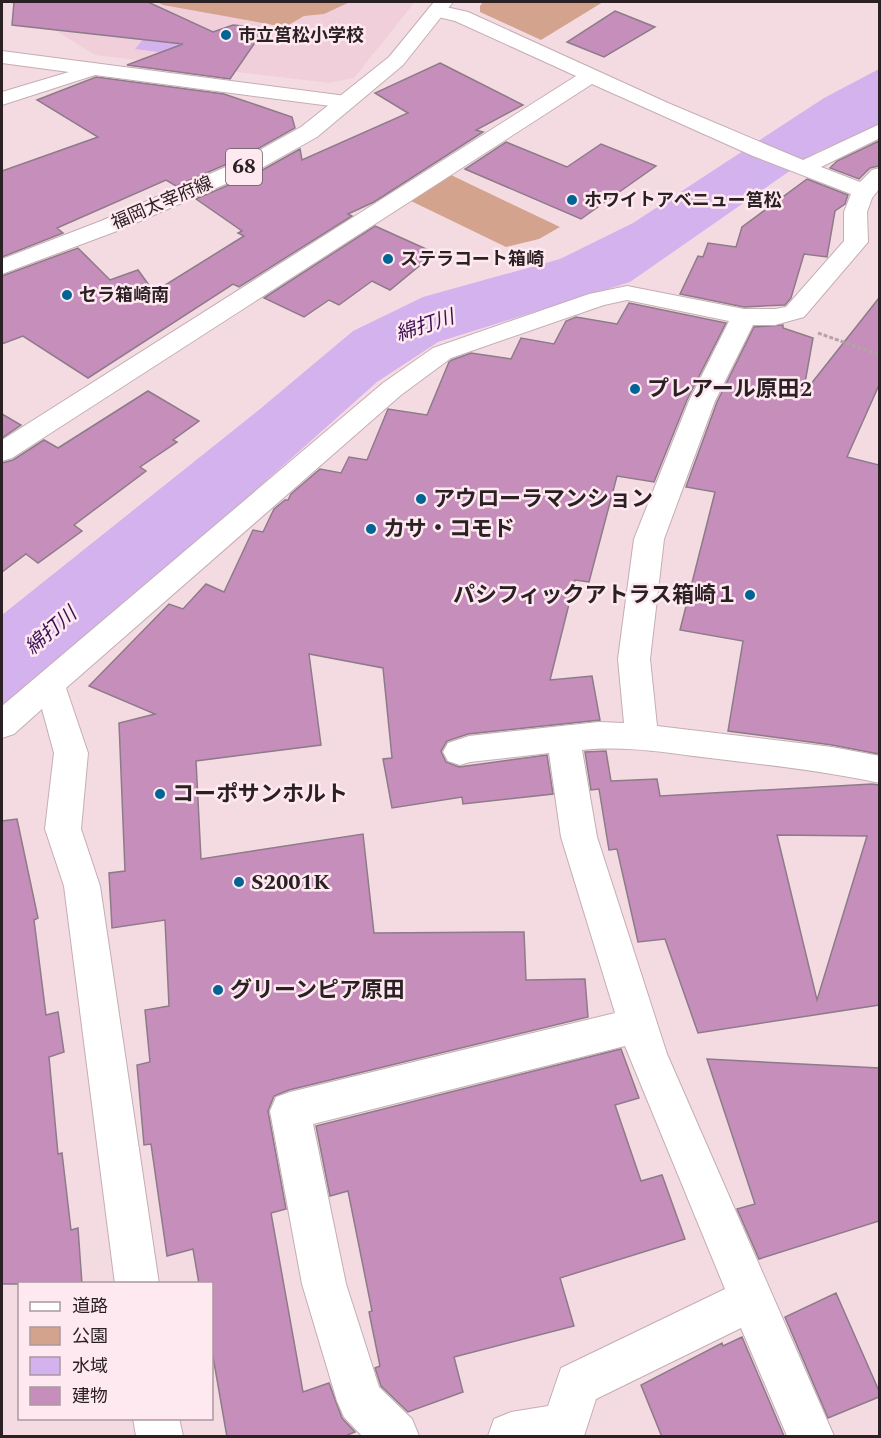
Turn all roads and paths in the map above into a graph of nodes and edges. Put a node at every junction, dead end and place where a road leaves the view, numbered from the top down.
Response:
1 (440, 6) edge
2 (2, 57) edge
3 (99, 69) junction
4 (592, 75) junction
5 (2, 99) edge
6 (346, 102) junction
7 (879, 130) edge
8 (804, 169) junction
9 (871, 183) edge
10 (868, 242) edge
11 (2, 267) edge
12 (744, 317) junction
13 (775, 317) junction
14 (879, 355) edge
15 (2, 452) edge
16 (49, 685) junction
17 (2, 725) edge
18 (642, 737) junction
19 (563, 739) junction
20 (460, 752) dead end
21 (879, 770) edge
22 (638, 1025) junction
23 (137, 1282) edge
24 (751, 1300) junction
25 (156, 1420) edge
26 (567, 1431) edge
27 (159, 1437) edge
28 (395, 1437) edge
29 (511, 1437) edge
30 (811, 1437) edge

1 - 4 street
1 - 6 street, 福岡太宰府線 / 68
2 - 3 street
3 - 5 street
3 - 6 street
4 - 8 street
4 - 15 street
6 - 11 street, 福岡太宰府線 / 68
7 - 8 street
8 - 9 street
9 - 10 street
10 - 13 street
12 - 13 street
12 - 16 street
12 - 18 street
13 - 14 path
16 - 17 street
16 - 23 street
18 - 19 street
18 - 21 street
19 - 20 street
19 - 22 street
22 - 24 street
22 - 28 street
24 - 26 street
24 - 30 street
25 - 27 street
26 - 29 street

